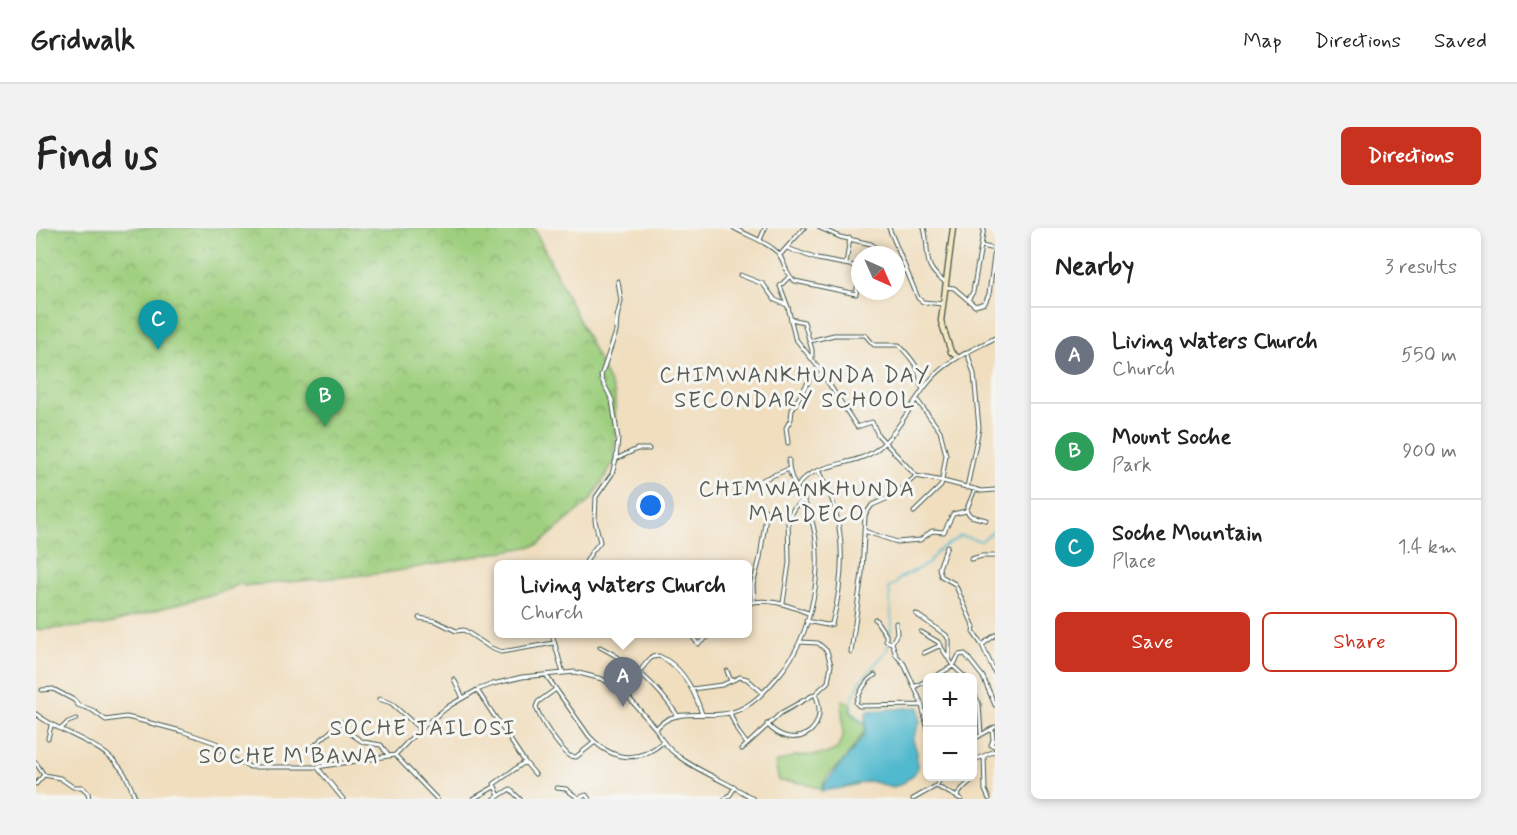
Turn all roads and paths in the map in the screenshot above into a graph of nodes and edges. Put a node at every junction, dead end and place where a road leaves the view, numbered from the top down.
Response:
1 (734, 228) edge
2 (765, 228) edge
3 (804, 228) edge
4 (820, 228) edge
5 (889, 228) edge
6 (924, 228) edge
7 (953, 228) edge
8 (984, 228) edge
9 (850, 238) junction
10 (760, 240) junction
11 (874, 246) edge
12 (895, 246) edge
13 (982, 246) junction
14 (787, 248) junction
15 (780, 255) junction
16 (846, 264) junction
17 (851, 265) edge
18 (906, 270) edge
19 (740, 275) dead end
20 (789, 277) junction
21 (618, 281) dead end
22 (945, 284) junction
23 (851, 293) edge
24 (968, 300) junction
25 (943, 304) junction
26 (787, 305) junction
27 (791, 320) junction
28 (995, 340) edge
29 (810, 341) junction
30 (967, 352) junction
31 (956, 356) junction
32 (812, 358) junction
33 (823, 374) junction
34 (923, 388) junction
35 (917, 399) junction
36 (884, 442) junction
37 (788, 443) dead end
38 (649, 449) dead end
39 (616, 459) junction
40 (789, 460) dead end
41 (789, 469) junction
42 (819, 472) junction
43 (916, 476) junction
44 (764, 479) dead end
45 (943, 481) junction
46 (798, 486) junction
47 (967, 488) junction
48 (975, 489) junction
49 (995, 490) edge
50 (804, 499) junction
51 (765, 510) dead end
52 (966, 511) junction
53 (914, 512) dead end
54 (986, 520) dead end
55 (864, 531) junction
56 (947, 546) dead end
57 (995, 556) edge
58 (971, 559) dead end
59 (588, 560) edge
60 (754, 602) joint
61 (783, 603) junction
62 (808, 613) junction
63 (916, 614) dead end
64 (419, 618) dead end
65 (875, 619) dead end
66 (806, 621) junction
67 (896, 623) dead end
68 (921, 632) dead end
69 (995, 634) edge
70 (553, 638) edge
71 (705, 638) edge
72 (694, 639) dead end
73 (800, 642) junction
74 (554, 643) junction
75 (892, 644) junction
76 (941, 645) junction
77 (982, 645) junction
78 (600, 647) dead end
79 (851, 652) dead end
80 (924, 653) dead end
81 (949, 659) junction
82 (953, 666) junction
83 (639, 671) junction
84 (727, 671) dead end
85 (563, 673) junction
86 (942, 673) edge
87 (960, 673) edge
88 (995, 673) edge
89 (546, 674) junction
90 (875, 675) dead end
91 (454, 679) dead end
92 (732, 681) junction
93 (923, 682) edge
94 (914, 687) junction
95 (556, 688) junction
96 (692, 689) junction
97 (42, 690) dead end
98 (477, 690) junction
99 (623, 691) junction
100 (763, 693) junction
101 (816, 694) junction
102 (463, 698) junction
103 (380, 699) dead end
104 (977, 700) edge
105 (922, 705) junction
106 (995, 705) edge
107 (730, 713) junction
108 (36, 714) edge
109 (702, 714) junction
110 (678, 716) junction
111 (76, 719) dead end
112 (341, 722) dead end
113 (767, 724) junction
114 (51, 726) junction
115 (926, 727) edge
116 (993, 728) edge
117 (420, 729) junction
118 (656, 729) junction
119 (61, 730) junction
120 (351, 734) dead end
121 (981, 735) junction
122 (977, 737) edge
123 (48, 738) dead end
124 (595, 742) junction
125 (663, 742) junction
126 (747, 744) junction
127 (995, 746) edge
128 (742, 749) dead end
129 (995, 751) edge
130 (388, 755) junction
131 (395, 755) junction
132 (984, 756) junction
133 (977, 759) edge
134 (525, 762) junction
135 (36, 763) edge
136 (324, 765) junction
137 (317, 767) junction
138 (535, 774) dead end
139 (44, 775) junction
140 (939, 781) edge
141 (971, 781) edge
142 (36, 784) edge
143 (936, 786) junction
144 (494, 787) junction
145 (557, 788) dead end
146 (735, 788) junction
147 (923, 793) junction
148 (499, 796) junction
149 (995, 796) edge
150 (959, 798) edge
151 (89, 799) edge
152 (136, 799) edge
153 (343, 799) edge
154 (436, 799) edge
155 (474, 799) edge
156 (494, 799) edge
157 (520, 799) edge
158 (589, 799) edge
159 (724, 799) edge
160 (753, 799) edge
161 (913, 799) edge
162 (926, 799) edge
163 (989, 799) edge

1 - 10 street
2 - 10 street
3 - 14 street
4 - 9 street
5 - 12 street
6 - 22 street
7 - 22 street
8 - 13 street
9 - 11 street
9 - 16 street
10 - 15 street
13 - 24 street
13 - 24 street
14 - 15 street
14 - 16 street
15 - 20 street
16 - 17 street
18 - 25 street
19 - 26 street
20 - 23 street
20 - 26 street
21 - 39 street
22 - 24 street
22 - 25 street
25 - 31 street
26 - 27 street
27 - 29 street
27 - 32 street
28 - 30 street
29 - 32 street
29 - 34 street
30 - 31 street
30 - 47 street
31 - 34 street
32 - 33 street
33 - 36 street
33 - 37 street
34 - 35 street
35 - 36 street
35 - 45 street
36 - 42 street
36 - 43 street
38 - 39 street
39 - 59 street
40 - 41 street
41 - 44 street
41 - 46 street
42 - 46 street
42 - 66 street
43 - 45 street
43 - 55 street
45 - 47 street
45 - 53 street
46 - 50 street
47 - 48 street
48 - 49 street
48 - 52 street
50 - 61 street
50 - 62 street
51 - 60 street
52 - 54 street
52 - 55 street
55 - 79 street
56 - 77 street
57 - 58 street
60 - 61 street
61 - 62 street
62 - 66 street
63 - 81 street
64 - 74 street
65 - 75 street
66 - 73 street
67 - 75 street
68 - 76 street
69 - 77 street
70 - 74 street
71 - 72 street
73 - 100 street
73 - 101 street
74 - 85 street
75 - 94 street
76 - 80 street
76 - 81 street
77 - 88 street
78 - 83 street
81 - 82 street
82 - 86 street
82 - 87 street
82 - 106 street
83 - 96 street
83 - 99 street
83 - 110 street
84 - 92 street
85 - 89 street
85 - 99 street
89 - 95 street
89 - 98 street
90 - 105 street
91 - 102 street
92 - 96 street
92 - 100 street
93 - 94 street
94 - 105 street
95 - 124 street
95 - 124 street
96 - 109 street
97 - 137 street
98 - 102 street
98 - 134 street
99 - 118 street
100 - 107 street
101 - 113 street
101 - 113 street
102 - 117 street
103 - 117 street
104 - 121 street
105 - 115 street
107 - 109 street
107 - 126 street
108 - 114 street
109 - 110 street
110 - 118 street
111 - 119 street
112 - 136 street
113 - 126 street
114 - 119 street
114 - 123 street
116 - 121 street
116 - 127 street
117 - 131 street
118 - 125 street
119 - 152 street
120 - 130 street
121 - 122 street
124 - 125 street
125 - 146 street
126 - 128 street
129 - 132 street
130 - 131 street
130 - 136 street
131 - 154 street
132 - 133 street
132 - 163 street
134 - 138 street
134 - 144 street
135 - 139 street
136 - 137 street
137 - 153 street
139 - 142 street
139 - 151 street
140 - 143 street
141 - 150 street
143 - 147 street
143 - 150 street
144 - 148 street
144 - 155 street
145 - 158 street
146 - 159 street
146 - 160 street
147 - 161 street
147 - 162 street
148 - 156 street
148 - 157 street
149 - 163 street

